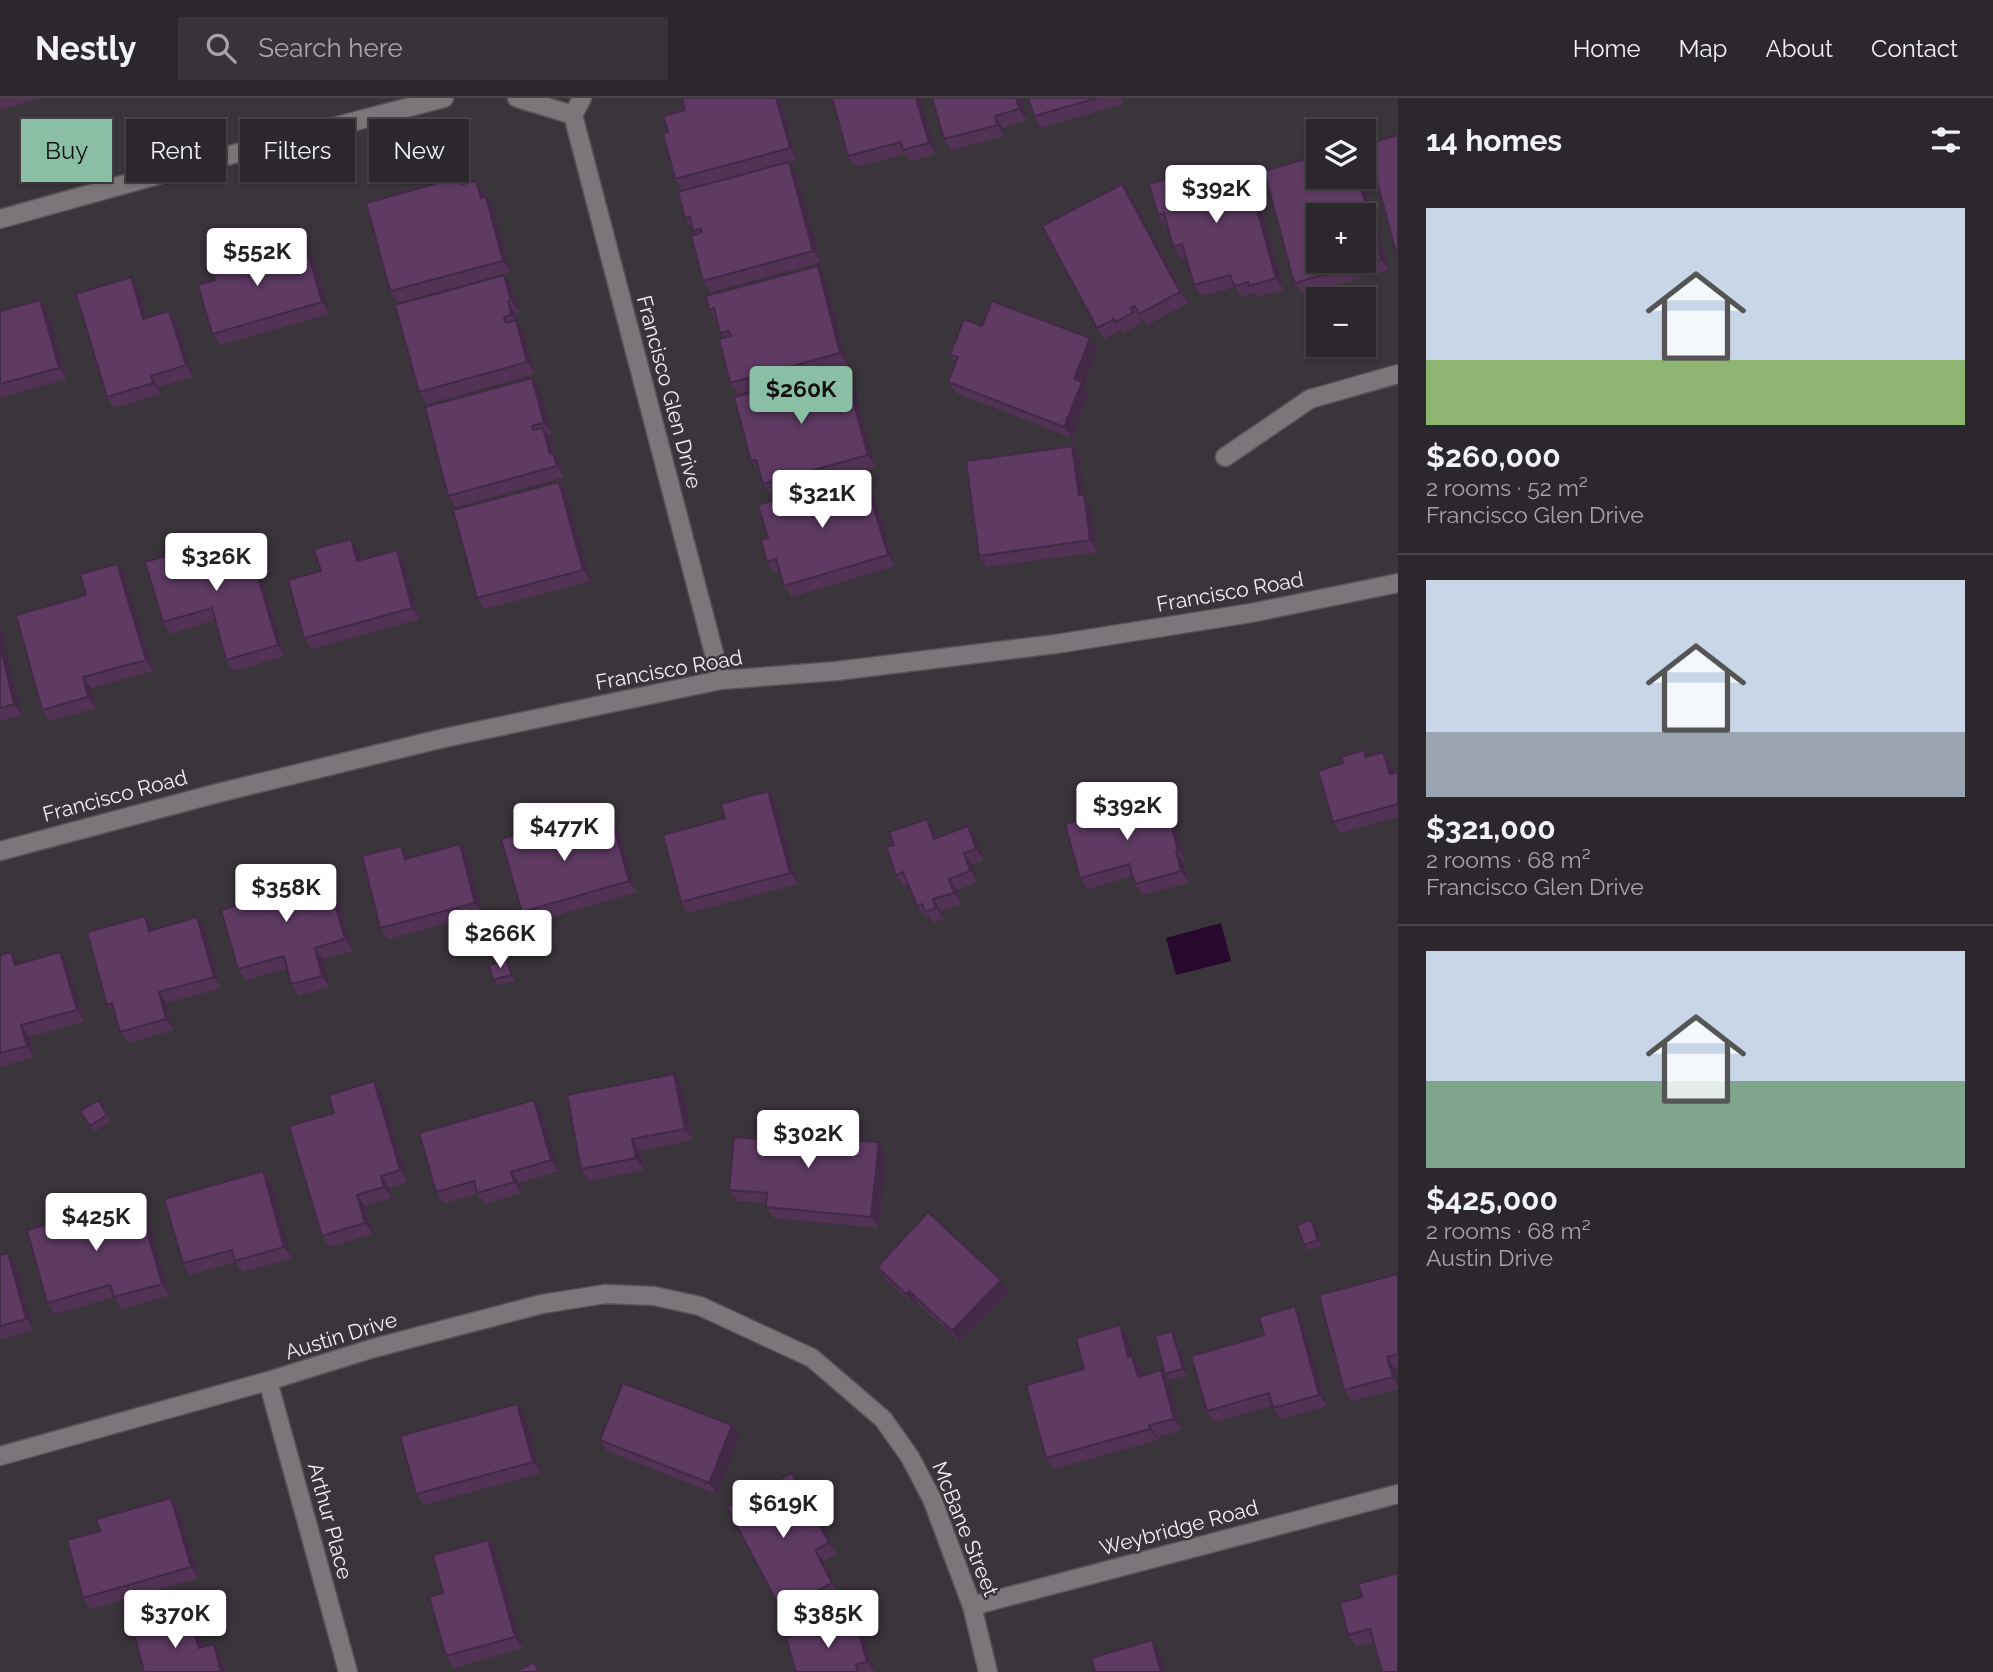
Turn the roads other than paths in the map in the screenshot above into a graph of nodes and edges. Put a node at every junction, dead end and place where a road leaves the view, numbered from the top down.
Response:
1 (444, 98) edge
2 (517, 98) edge
3 (582, 98) edge
4 (573, 116) junction
5 (0, 219) edge
6 (1398, 374) edge
7 (1225, 457) dead end
8 (1398, 583) edge
9 (721, 680) junction
10 (0, 851) edge
11 (700, 1306) joint
12 (268, 1381) junction
13 (0, 1456) edge
14 (1398, 1494) edge
15 (972, 1606) junction
16 (348, 1672) edge
17 (988, 1672) edge

1 - 5 street
2 - 4 street
3 - 4 street
4 - 9 street, Francisco Glen Drive
6 - 7 street
8 - 9 street, Francisco Road
9 - 10 street, Francisco Road
11 - 12 street, Austin Drive
11 - 15 street, McBane Street
12 - 13 street, Austin Drive
12 - 16 street, Arthur Place
14 - 15 street, Weybridge Road
15 - 17 street, McBane Street

